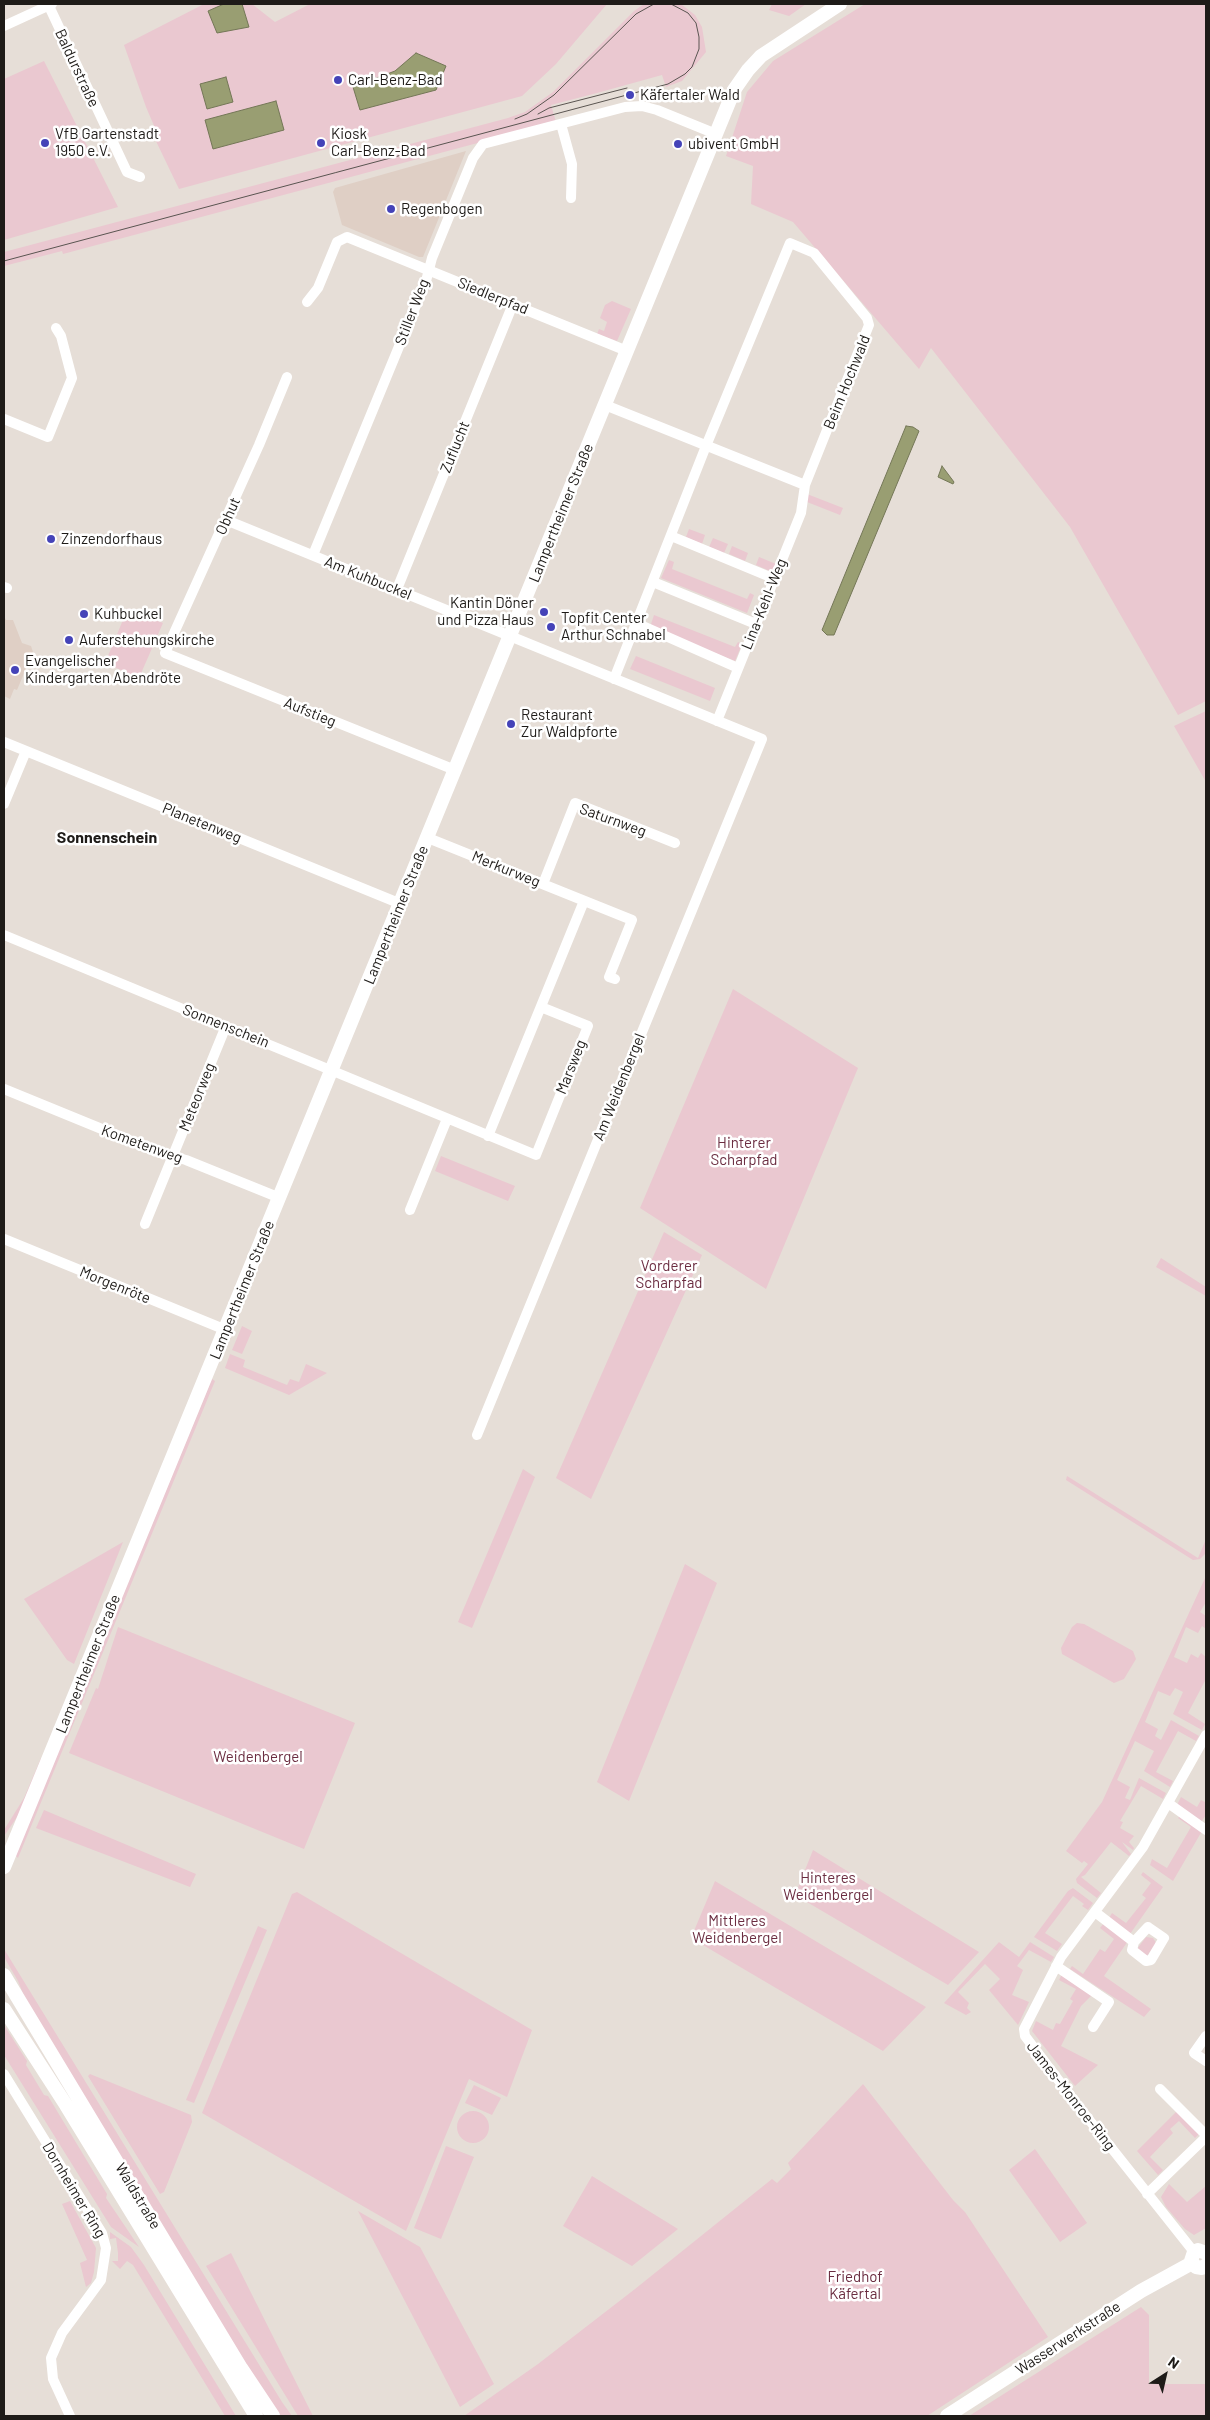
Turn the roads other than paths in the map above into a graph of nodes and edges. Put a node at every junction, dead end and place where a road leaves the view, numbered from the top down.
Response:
1 (49, 4) edge
2 (840, 4) edge
3 (4, 26) edge
4 (561, 124) junction
5 (716, 134) junction
6 (140, 178) dead end
7 (571, 198) dead end
8 (429, 270) junction
9 (307, 302) dead end
10 (513, 304) junction
11 (56, 328) dead end
12 (627, 351) junction
13 (287, 377) dead end
14 (605, 404) junction
15 (4, 419) edge
16 (706, 446) junction
17 (805, 485) junction
18 (226, 520) junction
19 (671, 536) junction
20 (313, 555) junction
21 (775, 579) junction
22 (653, 582) junction
23 (397, 589) junction
24 (636, 623) junction
25 (756, 624) junction
26 (511, 636) junction
27 (165, 653) joint
28 (738, 668) junction
29 (614, 679) junction
30 (717, 721) junction
31 (4, 742) edge
32 (26, 751) junction
33 (455, 770) junction
34 (4, 804) edge
35 (428, 838) junction
36 (675, 843) dead end
37 (543, 884) junction
38 (584, 901) junction
39 (401, 904) junction
40 (4, 935) edge
41 (615, 979) dead end
42 (541, 1007) junction
43 (226, 1026) junction
44 (332, 1070) junction
45 (4, 1089) edge
46 (447, 1119) junction
47 (488, 1136) junction
48 (536, 1155) joint
49 (172, 1156) junction
50 (280, 1198) junction
51 (410, 1210) dead end
52 (145, 1224) dead end
53 (4, 1239) edge
54 (226, 1330) junction
55 (477, 1435) dead end
56 (1206, 1735) edge
57 (1168, 1803) junction
58 (1206, 1830) edge
59 (4, 1867) edge
60 (1095, 1912) junction
61 (1134, 1942) dead end
62 (1056, 1966) junction
63 (4, 1975) edge
64 (4, 2008) edge
65 (1093, 2027) dead end
66 (1206, 2036) edge
67 (1206, 2061) edge
68 (4, 2074) edge
69 (1160, 2089) dead end
70 (1206, 2136) edge
71 (1147, 2194) junction
72 (1202, 2261) edge
73 (70, 2416) edge
74 (256, 2416) edge
75 (273, 2416) edge
76 (947, 2416) edge

1 - 3 street
1 - 6 street, Baldurstraße
2 - 5 street, Lampertheimer Straße
4 - 5 street, Stiller Weg
4 - 7 street
4 - 8 street, Stiller Weg
5 - 12 street, Lampertheimer Straße
8 - 9 street, Siedlerpfad
8 - 10 street, Siedlerpfad
8 - 20 street, Stiller Weg
10 - 12 street, Siedlerpfad
10 - 23 street, Zuflucht
11 - 15 street
12 - 14 street, Lampertheimer Straße
13 - 18 street, Obhut
14 - 16 street
14 - 26 street, Lampertheimer Straße
16 - 17 street
16 - 17 street, Beim Hochwald
16 - 19 street
17 - 21 street, Lina-Kehl-Weg
18 - 20 street, Am Kuhbuckel
18 - 27 street, Obhut
19 - 21 street
19 - 22 street
20 - 23 street, Am Kuhbuckel
21 - 25 street, Lina-Kehl-Weg
22 - 24 street
22 - 25 street
23 - 26 street, Am Kuhbuckel
24 - 28 street
24 - 29 street
25 - 28 street, Lina-Kehl-Weg
26 - 29 street
26 - 33 street, Lampertheimer Straße
27 - 33 street, Aufstieg
28 - 30 street, Lina-Kehl-Weg
29 - 30 street
30 - 55 street, Am Weidenbergel
31 - 32 street, Planetenweg
32 - 34 street
32 - 39 street, Planetenweg
33 - 35 street, Lampertheimer Straße
35 - 37 street, Merkurweg
35 - 39 street, Lampertheimer Straße
36 - 37 street, Saturnweg
37 - 38 street, Merkurweg
38 - 41 street, Merkurweg
38 - 42 street
39 - 44 street, Lampertheimer Straße
40 - 43 street, Sonnenschein
42 - 47 street
42 - 48 street, Marsweg
43 - 44 street, Sonnenschein
43 - 49 street, Meteorweg
44 - 46 street, Sonnenschein
44 - 50 street, Lampertheimer Straße
45 - 49 street, Kometenweg
46 - 47 street, Sonnenschein
46 - 51 street
47 - 48 street, Sonnenschein
49 - 50 street, Kometenweg
49 - 52 street, Meteorweg
50 - 54 street, Lampertheimer Straße
53 - 54 street, Morgenröte
54 - 59 street, Lampertheimer Straße
56 - 57 street, James-Monroe-Ring
57 - 58 street
57 - 60 street, James-Monroe-Ring
60 - 61 street
60 - 62 street, James-Monroe-Ring
62 - 65 street
62 - 71 street, James-Monroe-Ring
63 - 75 street, Waldstraße
64 - 74 street, Waldstraße
66 - 67 street
68 - 73 street, Dornheimer Ring
69 - 70 street
70 - 71 street
71 - 72 street, James-Monroe-Ring
72 - 76 street, Wasserwerkstraße

